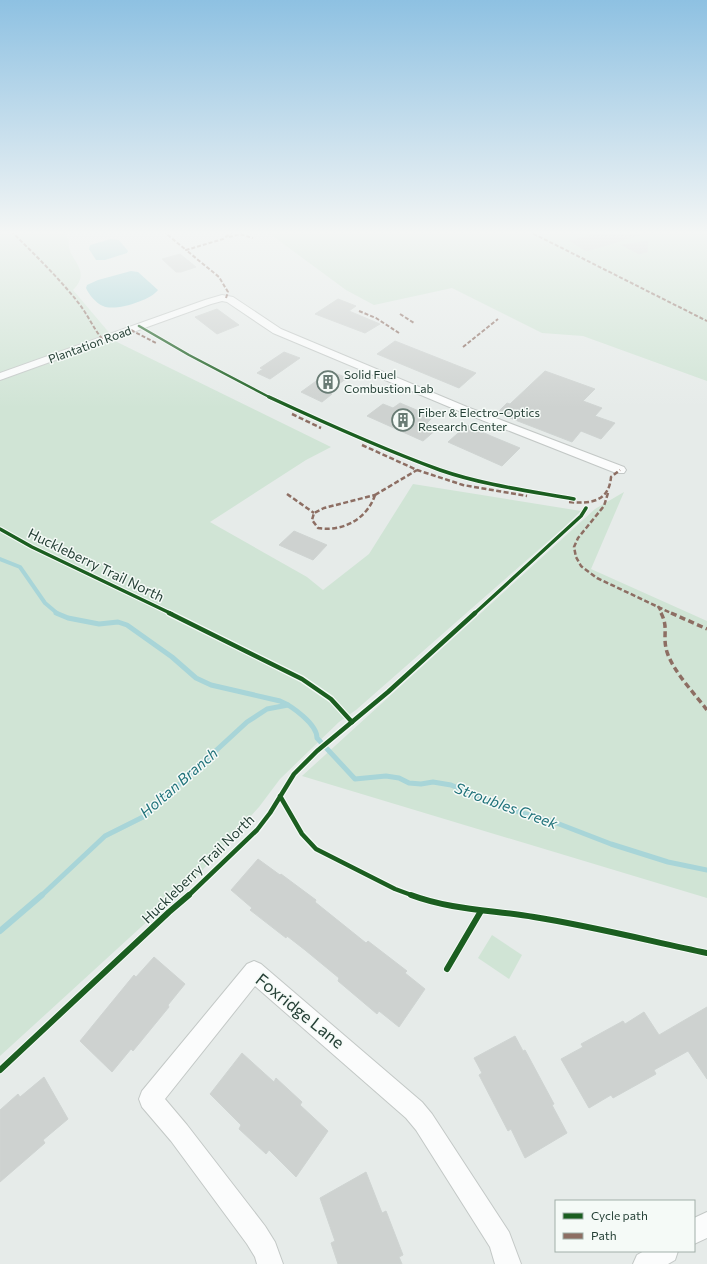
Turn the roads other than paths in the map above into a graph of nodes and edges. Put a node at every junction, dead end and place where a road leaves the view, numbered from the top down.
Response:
1 (0, 377) edge
2 (620, 470) dead end
3 (707, 1224) edge
4 (695, 1231) edge
5 (664, 1252) edge
6 (270, 1264) edge
7 (508, 1264) edge
8 (646, 1264) edge

1 - 2 street, Plantation Road
3 - 4 street
5 - 8 street
6 - 7 street, Foxridge Lane

